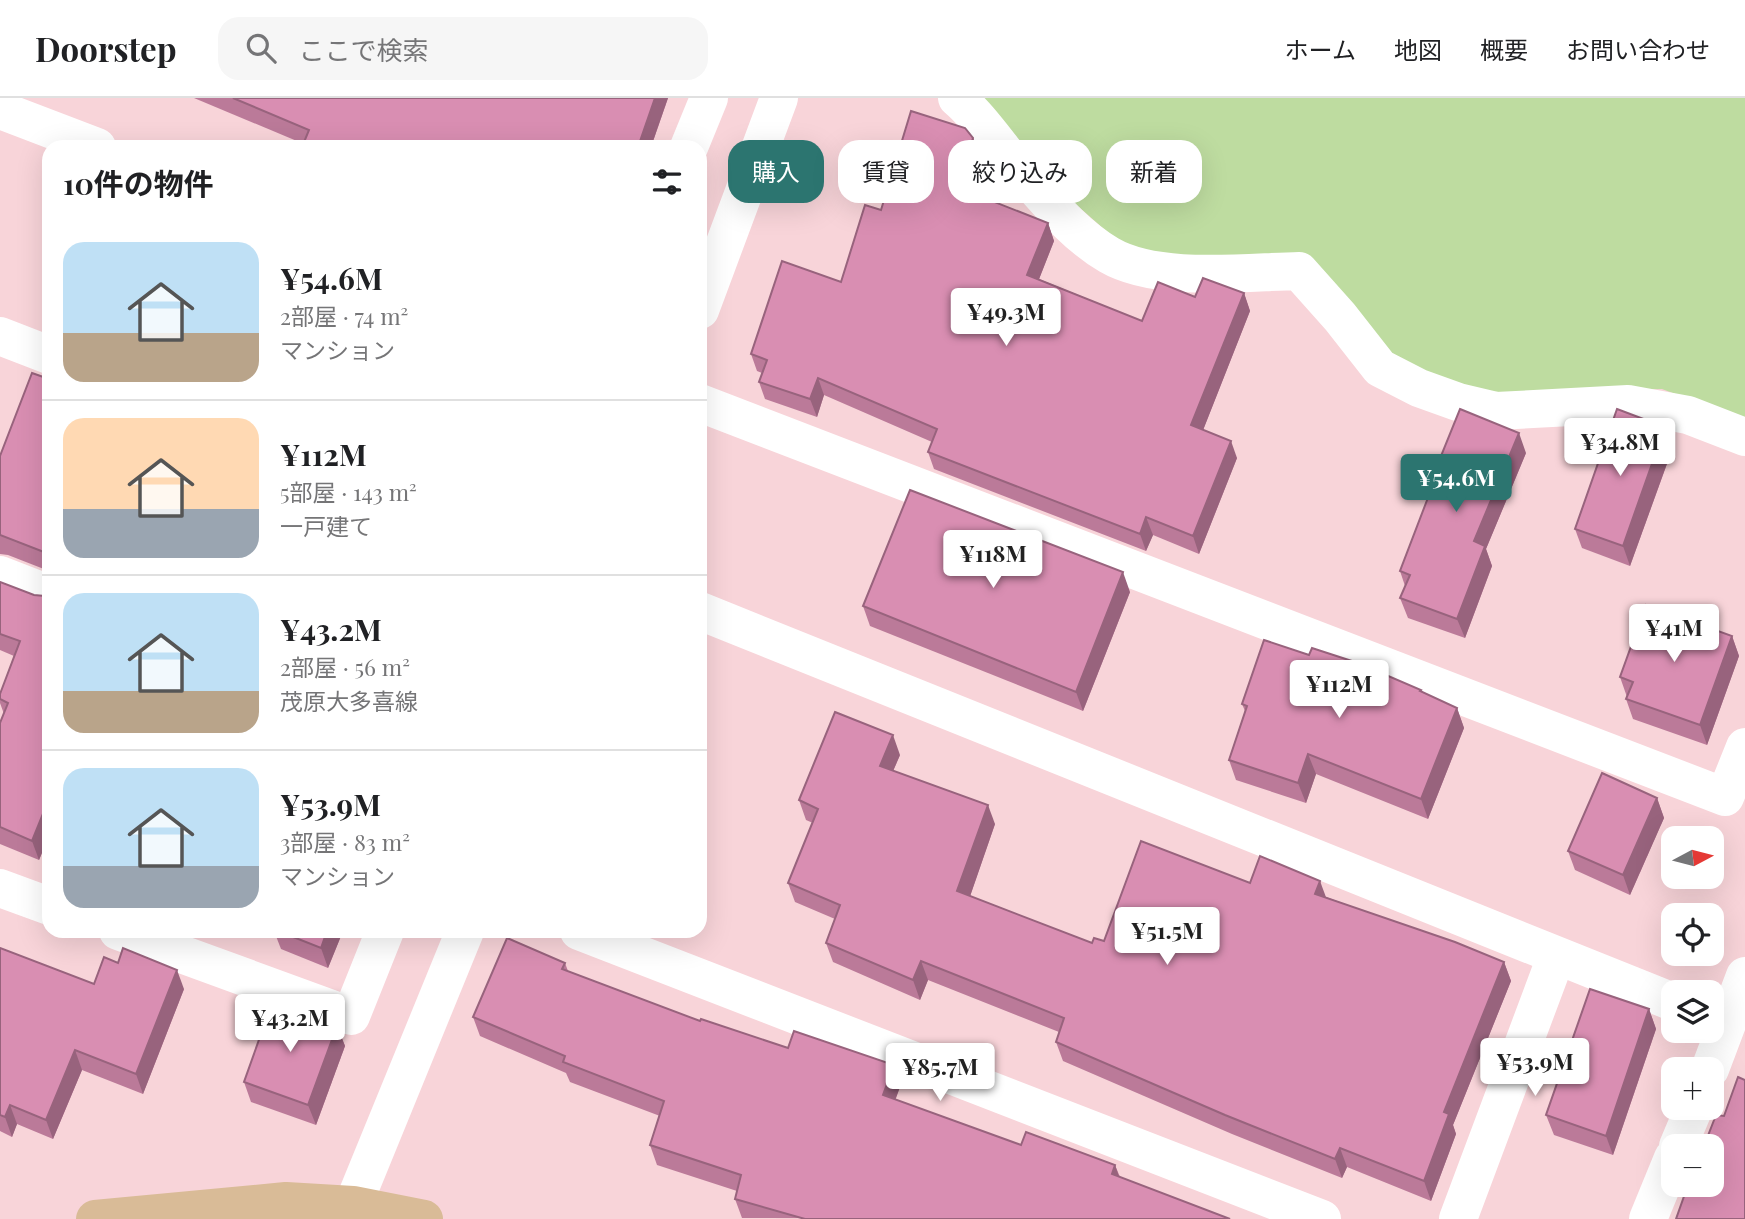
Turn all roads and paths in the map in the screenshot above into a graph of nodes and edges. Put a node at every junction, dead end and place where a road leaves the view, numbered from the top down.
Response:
1 (709, 98) edge
2 (779, 98) edge
3 (957, 98) edge
4 (0, 110) edge
5 (79, 140) edge
6 (692, 140) edge
7 (707, 291) edge
8 (0, 336) edge
9 (42, 352) edge
10 (707, 406) edge
11 (1745, 437) edge
12 (0, 575) edge
13 (42, 591) edge
14 (707, 614) edge
15 (1745, 747) edge
16 (0, 888) edge
17 (42, 903) edge
18 (137, 938) edge
19 (382, 938) edge
20 (462, 938) edge
21 (597, 938) edge
22 (1556, 957) junction
23 (1745, 976) edge
24 (1661, 997) edge
25 (1728, 1023) edge
26 (1715, 1057) edge
27 (1661, 1187) edge
28 (354, 1205) junction
29 (95, 1219) edge
30 (424, 1219) edge
31 (1322, 1219) edge
32 (1458, 1219) edge
33 (1648, 1219) edge

1 - 6 street
2 - 7 street
3 - 11 street
4 - 5 street
8 - 9 street
10 - 15 street
12 - 13 street
14 - 22 street
16 - 17 street
18 - 19 street
20 - 28 street
21 - 31 street
22 - 24 street
22 - 32 street
23 - 25 street
25 - 26 street
27 - 33 street
28 - 29 main road
28 - 30 main road

